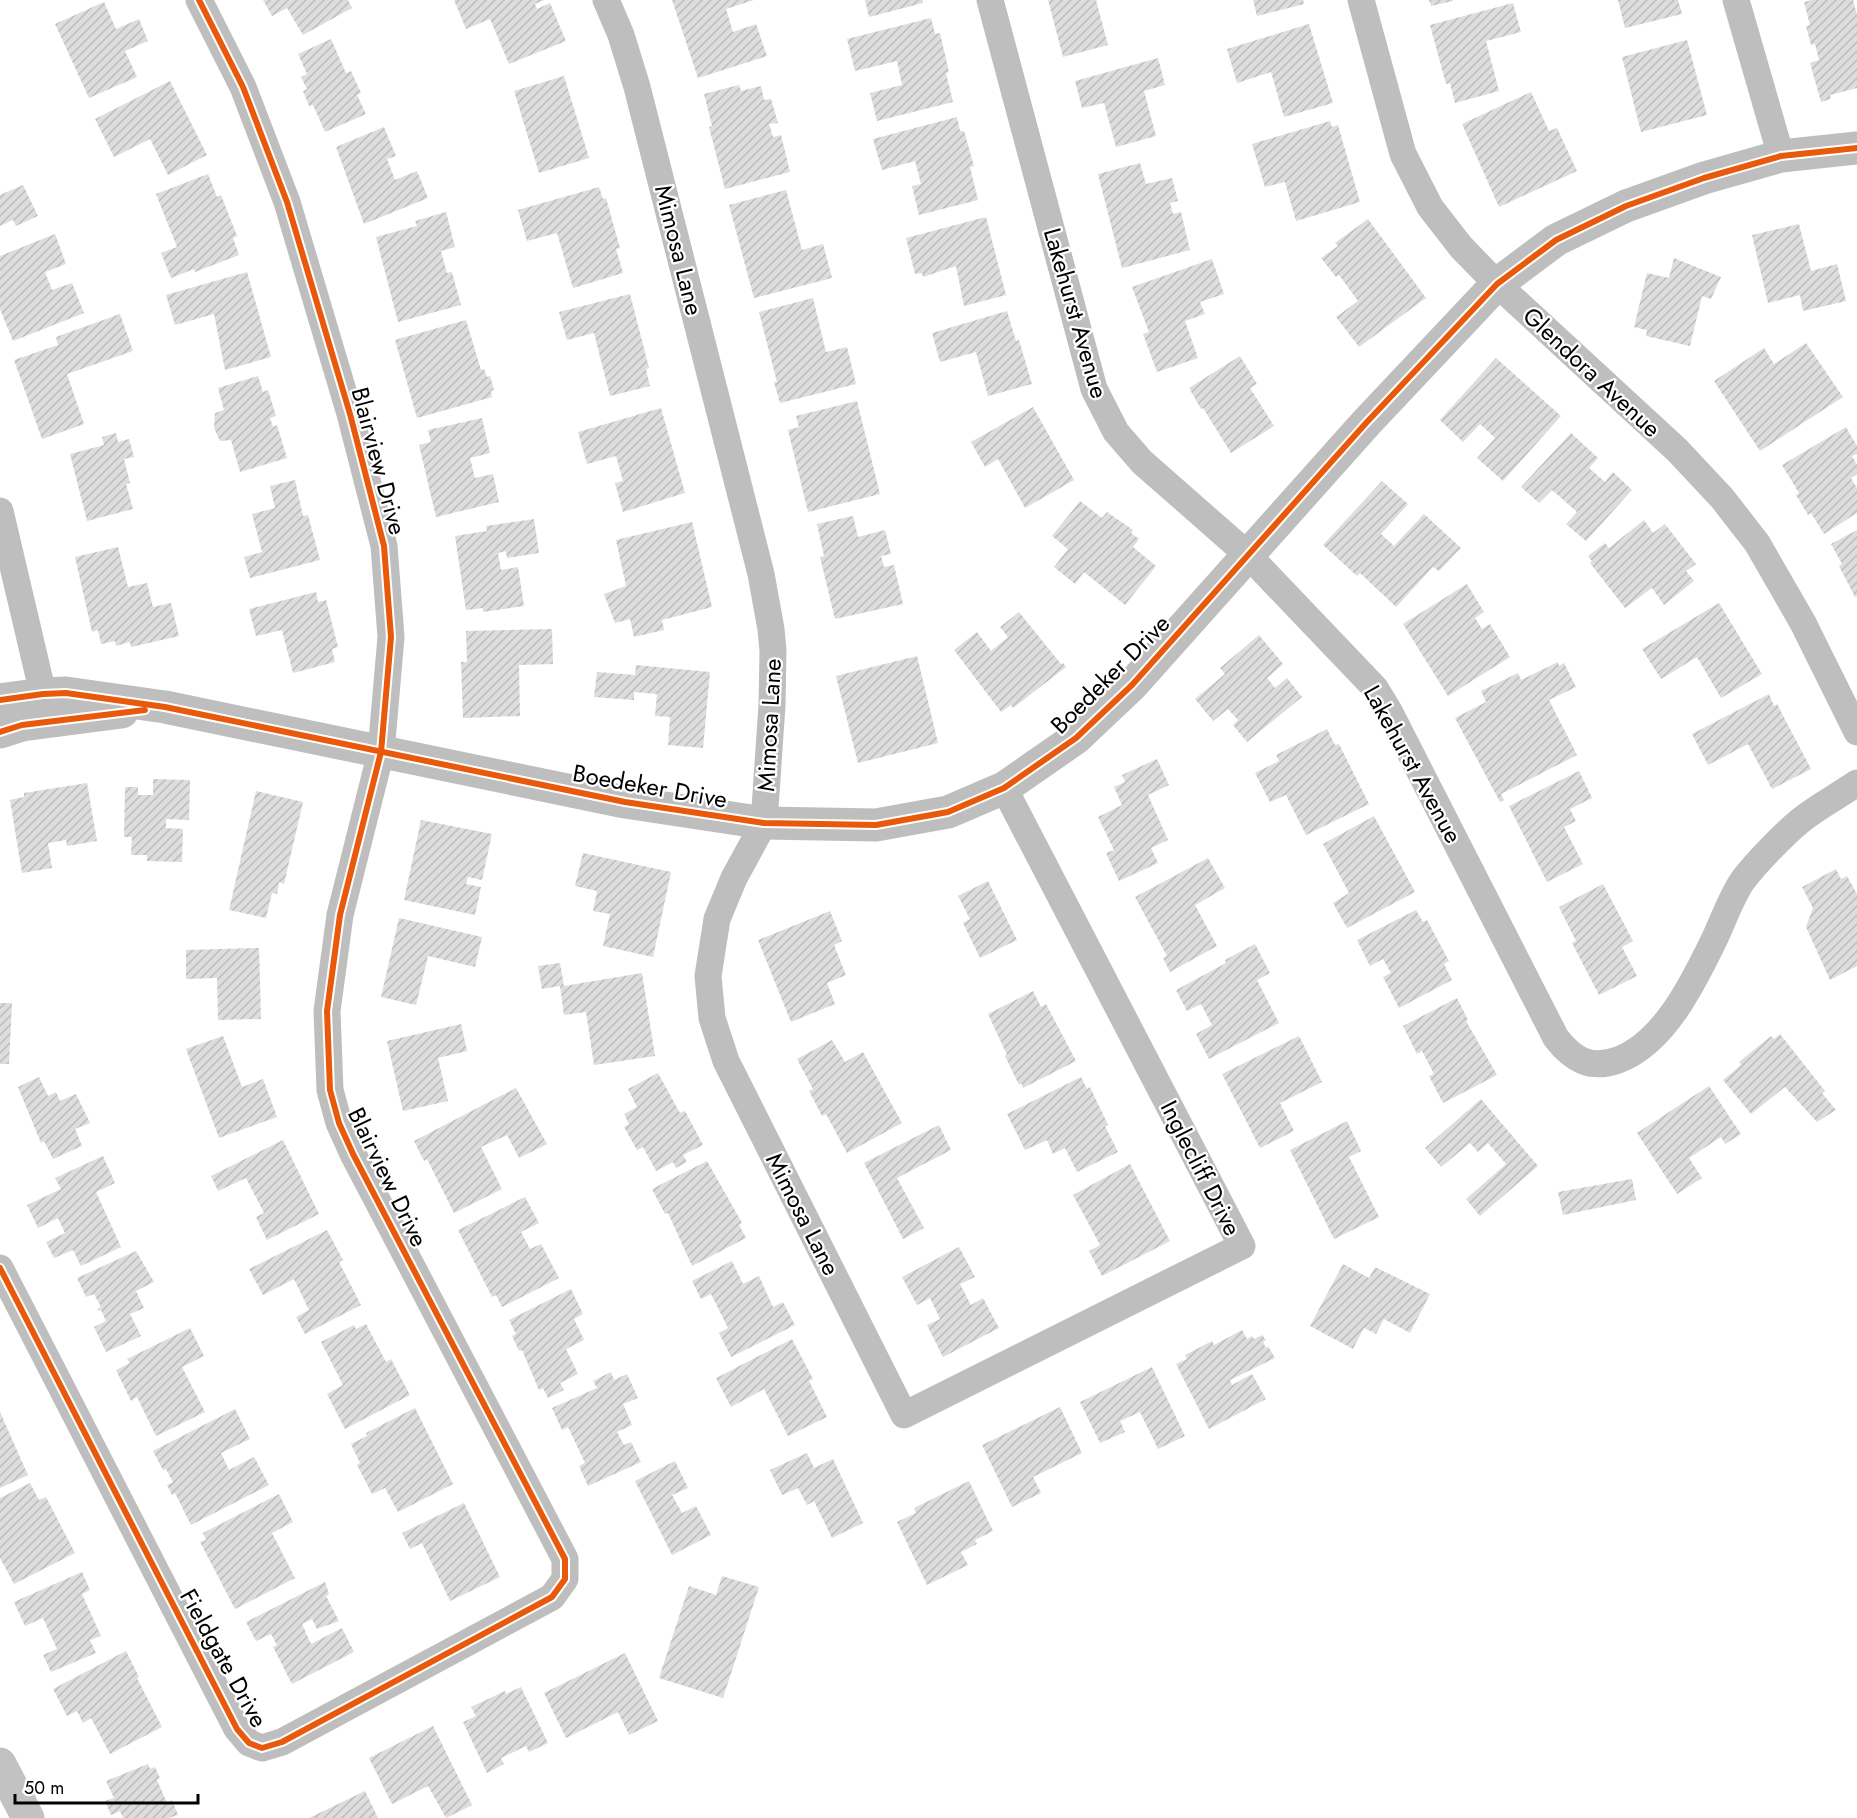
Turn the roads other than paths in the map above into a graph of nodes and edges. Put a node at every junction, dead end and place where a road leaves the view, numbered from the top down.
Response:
1 (199, 0) edge
2 (606, 0) edge
3 (990, 0) edge
4 (1361, 0) edge
5 (1736, 0) edge
6 (1857, 148) edge
7 (1781, 156) junction
8 (1497, 284) junction
9 (0, 511) edge
10 (1248, 555) junction
11 (0, 700) edge
12 (46, 708) junction
13 (0, 732) edge
14 (1857, 732) edge
15 (381, 752) junction
16 (1857, 783) edge
17 (1004, 788) junction
18 (764, 823) junction
19 (0, 1268) edge
20 (904, 1415) joint
21 (566, 1579) joint
22 (0, 1764) edge
23 (28, 1818) edge

1 - 15 street, Blairview Drive
2 - 18 street, Mimosa Lane
3 - 10 street, Lakehurst Avenue
4 - 8 street, Glendora Avenue
5 - 7 street
6 - 7 street, Boedeker Drive
7 - 8 street, Boedeker Drive
8 - 10 street, Boedeker Drive
8 - 14 street, Glendora Avenue
9 - 12 street
10 - 16 street, Lakehurst Avenue
10 - 17 street, Boedeker Drive
11 - 12 street, Boedeker Drive
12 - 13 street, Boedeker Drive
12 - 15 street, Boedeker Drive
15 - 18 street, Boedeker Drive
15 - 21 street, Blairview Drive
17 - 18 street, Boedeker Drive
17 - 20 street, Inglecliff Drive
18 - 20 street, Mimosa Lane
19 - 21 street, Fieldgate Drive
22 - 23 main road

